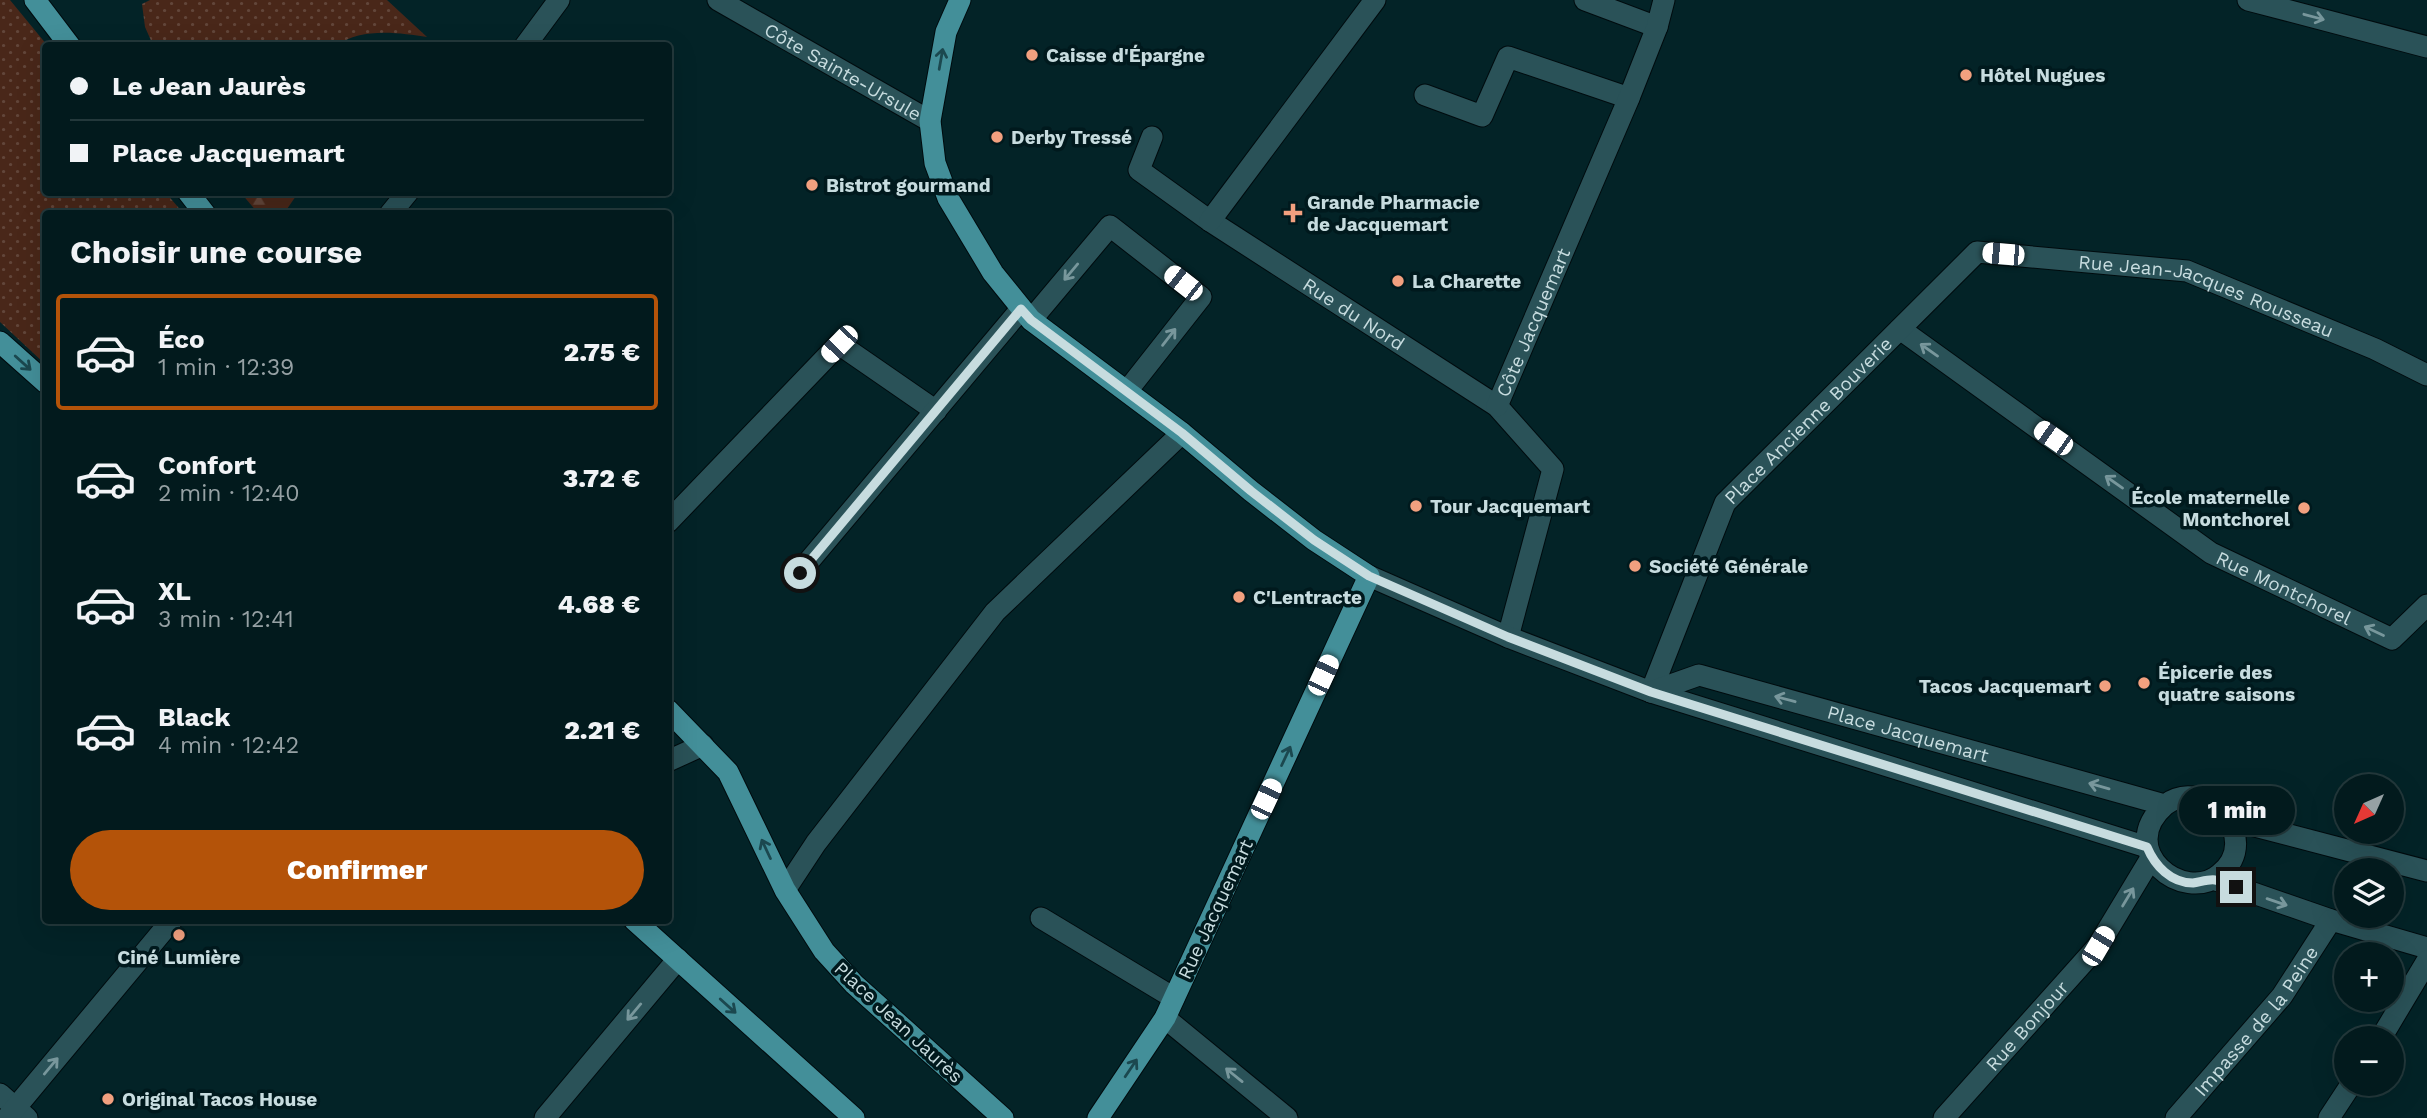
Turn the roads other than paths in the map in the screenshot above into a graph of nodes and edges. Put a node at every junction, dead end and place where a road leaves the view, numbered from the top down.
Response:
1 (35, 0) edge
2 (559, 0) edge
3 (718, 0) edge
4 (960, 0) edge
5 (1375, 0) edge
6 (1585, 0) edge
7 (1664, 0) edge
8 (2248, 0) edge
9 (1657, 27) junction
10 (67, 42) edge
11 (527, 42) edge
12 (2427, 47) edge
13 (1425, 95) dead end
14 (1629, 98) junction
15 (930, 121) junction
16 (1152, 137) dead end
17 (191, 196) edge
18 (405, 196) edge
19 (202, 210) edge
20 (393, 210) edge
21 (1210, 221) junction
22 (1977, 252) joint
23 (1026, 315) junction
24 (1900, 329) junction
25 (0, 342) edge
26 (2427, 375) edge
27 (42, 379) edge
28 (1127, 391) junction
29 (1497, 406) junction
30 (936, 411) junction
31 (1182, 433) junction
32 (672, 518) edge
33 (800, 573) dead end
34 (1369, 576) junction
35 (2427, 605) edge
36 (1508, 637) junction
37 (1651, 692) junction
38 (672, 714) edge
39 (703, 746) junction
40 (672, 759) edge
41 (2165, 805) junction
42 (2228, 819) junction
43 (2149, 852) junction
44 (2427, 871) edge
45 (2213, 879) junction
46 (785, 890) junction
47 (1041, 918) dead end
48 (2331, 920) junction
49 (169, 924) edge
50 (639, 924) edge
51 (2427, 948) edge
52 (678, 959) junction
53 (2427, 961) edge
54 (1174, 998) junction
55 (1165, 1018) junction
56 (2388, 1026) edge
57 (2343, 1096) edge
58 (12, 1110) edge
59 (545, 1118) edge
60 (854, 1118) edge
61 (1003, 1118) edge
62 (1098, 1118) edge
63 (1287, 1118) edge
64 (1944, 1118) edge
65 (2176, 1118) edge
66 (2329, 1118) edge

1 - 10 main road
2 - 11 street
3 - 15 street, Côte Sainte-Ursule
15 -> 4 main road
5 - 21 street
6 - 9 street
7 - 9 street, Côte Jacquemart
8 -> 12 street
9 - 14 street, Côte Jacquemart
13 - 14 street
14 - 29 street, Côte Jacquemart
15 - 23 main road
16 - 21 street, Rue du Nord
17 - 19 main road
18 - 20 street
21 - 29 street, Rue du Nord
22 - 24 street, Place Ancienne Bouverie
22 - 26 street, Rue Jean-Jacques Rousseau
23 - 28 main road
28 -> 23 street
23 - 30 street
35 -> 24 street, Rue Montchorel
24 - 37 street, Place Ancienne Bouverie
25 -> 27 main road
28 - 31 main road
29 - 36 street, Côte Jacquemart
30 - 32 street
30 - 33 street
31 - 34 main road
31 - 46 street
34 - 36 street, Place Jacquemart
54 -> 34 main road, Rue Jacquemart
36 - 37 street, Place Jacquemart
41 -> 37 street, Place Jacquemart
37 - 43 street, Place Jacquemart
38 - 39 main road, Place Jean Jaurès
39 - 40 street
46 -> 39 main road, Place Jean Jaurès
41 - 42 street, Place Jacquemart
41 - 43 street
42 - 44 street, Place Jacquemart
42 - 45 street
43 - 45 street, Place Jacquemart
64 -> 43 street, Rue Bonjour
45 -> 48 street, Place Jacquemart
46 - 61 main road, Place Jean Jaurès
47 - 54 street
48 - 51 street, Place Jacquemart
48 - 65 street, Impasse de la Peine
58 -> 49 street
50 - 52 main road
52 -> 59 street
52 -> 60 main road
53 - 56 street
54 - 55 main road, Rue Jacquemart
62 -> 55 main road, Rue Jacquemart
63 -> 55 street
57 - 66 street

